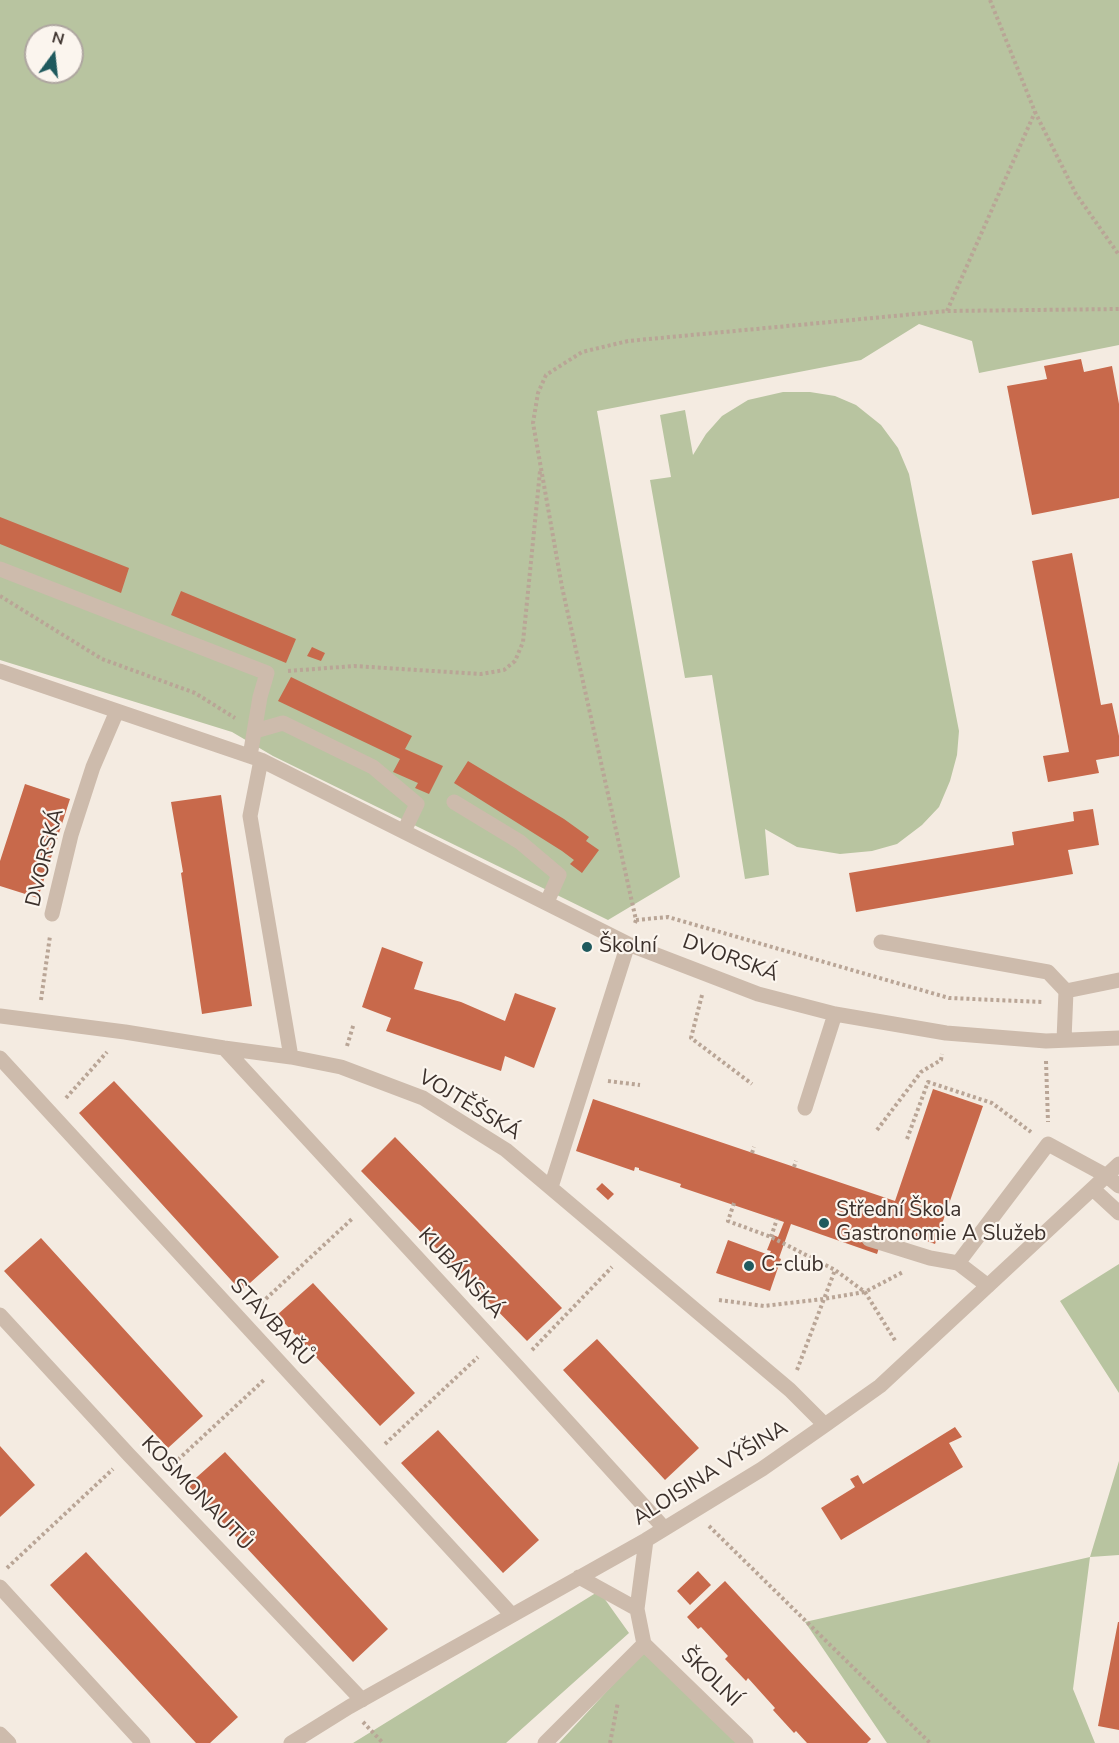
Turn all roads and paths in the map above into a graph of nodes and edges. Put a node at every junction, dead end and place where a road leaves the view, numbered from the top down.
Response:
1 (990, 0) edge
2 (1035, 112) junction
3 (1119, 255) edge
4 (1119, 309) edge
5 (947, 311) junction
6 (541, 464) junction
7 (0, 569) edge
8 (0, 596) edge
9 (0, 671) edge
10 (267, 673) junction
11 (117, 711) junction
12 (255, 731) junction
13 (255, 758) junction
14 (454, 802) dead end
15 (404, 831) junction
16 (547, 902) junction
17 (52, 914) joint
18 (636, 920) junction
19 (881, 942) dead end
20 (628, 944) junction
21 (708, 974) junction
22 (1119, 980) edge
23 (1065, 997) junction
24 (835, 1014) junction
25 (0, 1016) edge
26 (39, 1021) junction
27 (125, 1032) junction
28 (946, 1033) junction
29 (1119, 1038) edge
30 (1064, 1040) junction
31 (1046, 1041) junction
32 (224, 1048) junction
33 (291, 1057) junction
34 (0, 1058) edge
35 (585, 1078) junction
36 (752, 1084) dead end
37 (640, 1085) dead end
38 (805, 1108) dead end
39 (52, 1114) junction
40 (878, 1130) dead end
41 (907, 1139) dead end
42 (1048, 1144) junction
43 (754, 1147) dead end
44 (752, 1153) dead end
45 (796, 1161) dead end
46 (1119, 1164) edge
47 (794, 1167) dead end
48 (1107, 1176) junction
49 (1119, 1186) edge
50 (551, 1187) junction
51 (1094, 1189) junction
52 (734, 1203) dead end
53 (1119, 1213) edge
54 (777, 1219) dead end
55 (346, 1224) dead end
56 (771, 1237) junction
57 (869, 1239) dead end
58 (626, 1252) junction
59 (930, 1258) junction
60 (958, 1263) junction
61 (835, 1270) junction
62 (988, 1286) junction
63 (866, 1292) junction
64 (265, 1299) dead end
65 (823, 1299) junction
66 (695, 1311) junction
67 (0, 1314) edge
68 (474, 1361) dead end
69 (908, 1361) junction
70 (517, 1366) junction
71 (262, 1382) dead end
72 (790, 1390) junction
73 (825, 1425) junction
74 (129, 1455) junction
75 (369, 1460) junction
76 (155, 1481) junction
77 (694, 1510) junction
78 (664, 1528) junction
79 (645, 1540) junction
80 (0, 1574) edge
81 (579, 1577) junction
82 (0, 1587) edge
83 (638, 1610) junction
84 (512, 1615) junction
85 (644, 1644) junction
86 (363, 1700) junction
87 (0, 1734) edge
88 (9, 1743) edge
89 (142, 1743) edge
90 (291, 1743) edge
91 (545, 1743) edge
92 (746, 1743) edge
93 (930, 1743) edge

1 - 2 path
2 - 3 path
2 - 5 path
4 - 5 path
5 - 6 path
6 - 10 path
6 - 18 path
7 - 10 street
8 - 12 path
9 - 11 street, DVORSKÁ
10 - 12 street
11 - 13 street, DVORSKÁ
11 - 17 street, DVORSKÁ
12 - 13 street
12 - 15 street
13 - 15 street, DVORSKÁ
13 - 33 street
14 - 16 street
15 - 16 street, DVORSKÁ
16 - 20 street, DVORSKÁ
17 - 26 path, DVORSKÁ
18 - 20 path
18 - 23 path
19 - 23 street
20 - 21 street, DVORSKÁ
20 - 35 street
21 - 24 street, DVORSKÁ
21 - 36 path
22 - 23 street
23 - 30 street
24 - 28 street, DVORSKÁ
24 - 38 street
25 - 26 street, VOJTĚŠSKÁ
26 - 27 street, VOJTĚŠSKÁ
27 - 32 street, VOJTĚŠSKÁ
27 - 39 path
28 - 31 street, DVORSKÁ
28 - 40 path
29 - 30 street, DVORSKÁ
30 - 31 street, DVORSKÁ
31 - 42 path
32 - 33 street, VOJTĚŠSKÁ
32 - 70 street, KUBÁNSKÁ
33 - 50 street, VOJTĚŠSKÁ
34 - 39 street, STAVBAŘŮ
35 - 37 path
35 - 50 street
39 - 75 street, STAVBAŘŮ
41 - 42 path
42 - 48 street
42 - 60 street
43 - 44 path
45 - 47 path
46 - 48 street, ALOISINA VÝŠINA
48 - 49 street
48 - 51 street, ALOISINA VÝŠINA
50 - 58 street, VOJTĚŠSKÁ
51 - 53 street
51 - 62 street, ALOISINA VÝŠINA
52 - 56 path
54 - 56 path
55 - 64 path
56 - 61 path
57 - 59 street
58 - 66 street, VOJTĚŠSKÁ
58 - 70 path
59 - 60 street
59 - 63 path
60 - 62 street
61 - 63 path
61 - 65 path
62 - 69 street, ALOISINA VÝŠINA
63 - 65 path
63 - 69 path
65 - 66 path
65 - 72 path
66 - 72 street, VOJTĚŠSKÁ
67 - 74 street, KOSMONAUTŮ
68 - 75 path
69 - 73 street, ALOISINA VÝŠINA
70 - 78 street, KUBÁNSKÁ
71 - 76 path
72 - 73 street, VOJTĚŠSKÁ
73 - 77 street, ALOISINA VÝŠINA
74 - 76 street, KOSMONAUTŮ
74 - 80 path
75 - 84 street, STAVBAŘŮ
76 - 86 street, KOSMONAUTŮ
77 - 78 street, ALOISINA VÝŠINA
77 - 93 path
78 - 79 street, ALOISINA VÝŠINA
79 - 81 street, ALOISINA VÝŠINA
79 - 83 street
81 - 83 street
81 - 84 street, ALOISINA VÝŠINA
82 - 89 street
83 - 85 street
84 - 86 street, ALOISINA VÝŠINA
85 - 91 street
85 - 92 street, ŠKOLNÍ
86 - 90 street, ALOISINA VÝŠINA
87 - 88 street

